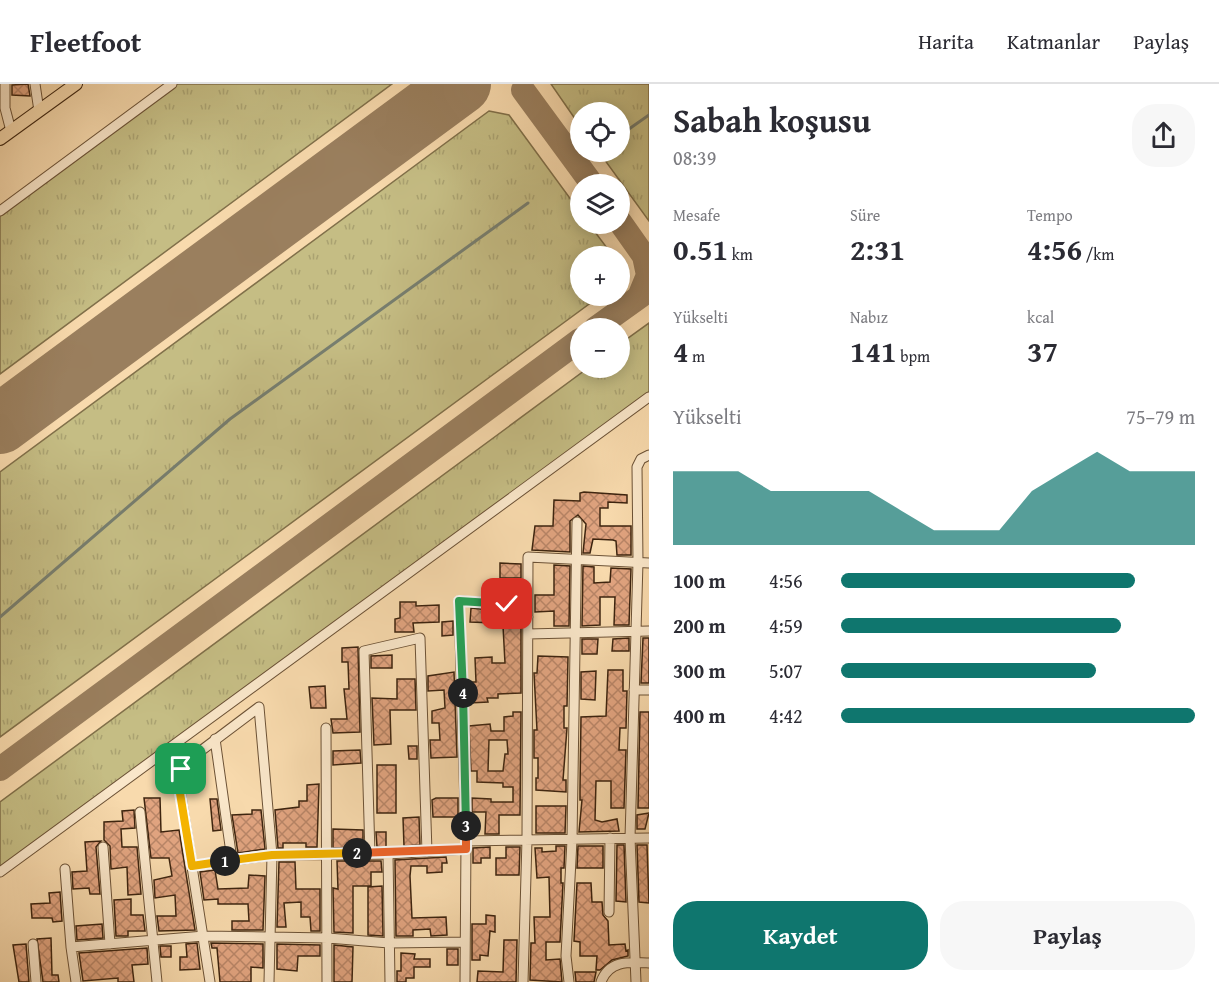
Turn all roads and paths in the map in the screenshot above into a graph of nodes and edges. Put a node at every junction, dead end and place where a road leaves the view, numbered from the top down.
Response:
1 (5, 84) edge
2 (35, 84) edge
3 (76, 84) edge
4 (172, 84) edge
5 (3, 111) edge
6 (39, 111) junction
7 (11, 131) junction
8 (0, 139) edge
9 (0, 211) edge
10 (649, 397) edge
11 (649, 455) edge
12 (638, 505) junction
13 (649, 505) edge
14 (577, 522) dead end
15 (577, 559) junction
16 (638, 562) junction
17 (649, 563) edge
18 (528, 617) junction
19 (649, 631) edge
20 (636, 632) junction
21 (575, 633) junction
22 (528, 634) junction
23 (634, 690) junction
24 (649, 690) edge
25 (326, 728) dead end
26 (215, 739) junction
27 (140, 812) dead end
28 (610, 838) junction
29 (630, 838) junction
30 (649, 838) edge
31 (527, 839) junction
32 (572, 840) junction
33 (466, 845) junction
34 (103, 847) dead end
35 (427, 852) junction
36 (327, 853) junction
37 (370, 854) junction
38 (388, 854) junction
39 (272, 855) junction
40 (232, 860) junction
41 (192, 866) junction
42 (65, 869) dead end
43 (0, 872) edge
44 (609, 912) dead end
45 (204, 936) junction
46 (328, 938) junction
47 (270, 939) junction
48 (152, 940) junction
49 (465, 942) junction
50 (389, 943) junction
51 (33, 944) dead end
52 (110, 944) junction
53 (71, 947) junction
54 (635, 963) junction
55 (649, 963) edge
56 (36, 982) edge
57 (76, 982) edge
58 (157, 982) edge
59 (210, 982) edge
60 (269, 982) edge
61 (327, 982) edge
62 (390, 982) edge
63 (465, 982) edge
64 (523, 982) edge
65 (569, 982) edge
66 (601, 982) edge
67 (636, 982) edge

1 - 5 street
2 - 6 street
3 - 6 main road
4 - 9 street
5 - 7 street
6 - 7 main road
7 - 8 main road
10 - 43 street
11 - 12 street
12 - 13 street
12 - 16 street
14 - 15 street
15 - 16 street
15 - 18 street
15 - 21 street
16 - 17 street
16 - 20 street
18 - 22 street
18 - 33 street
19 - 20 street
20 - 21 street
20 - 23 street
21 - 22 street
21 - 32 street
22 - 31 street
23 - 24 street
23 - 29 street
25 - 36 street
26 - 39 street
26 - 40 street
26 - 41 street
27 - 48 street
28 - 29 street
28 - 32 street
28 - 44 street
29 - 30 street
29 - 54 street
31 - 32 street
31 - 33 street
31 - 64 street
32 - 65 street
33 - 35 street
33 - 49 street
34 - 52 street
35 - 37 street
35 - 38 street
36 - 37 street
36 - 39 street
36 - 46 street
37 - 38 street
38 - 50 street
39 - 40 street
39 - 47 street
40 - 41 street
41 - 45 street
42 - 53 street
45 - 47 street
45 - 48 street
45 - 59 street
46 - 47 street
46 - 50 street
46 - 61 street
47 - 60 street
48 - 52 street
48 - 58 street
49 - 50 street
49 - 63 street
50 - 62 street
51 - 56 street
52 - 53 street
53 - 57 street
54 - 55 street
54 - 66 street
54 - 67 street

